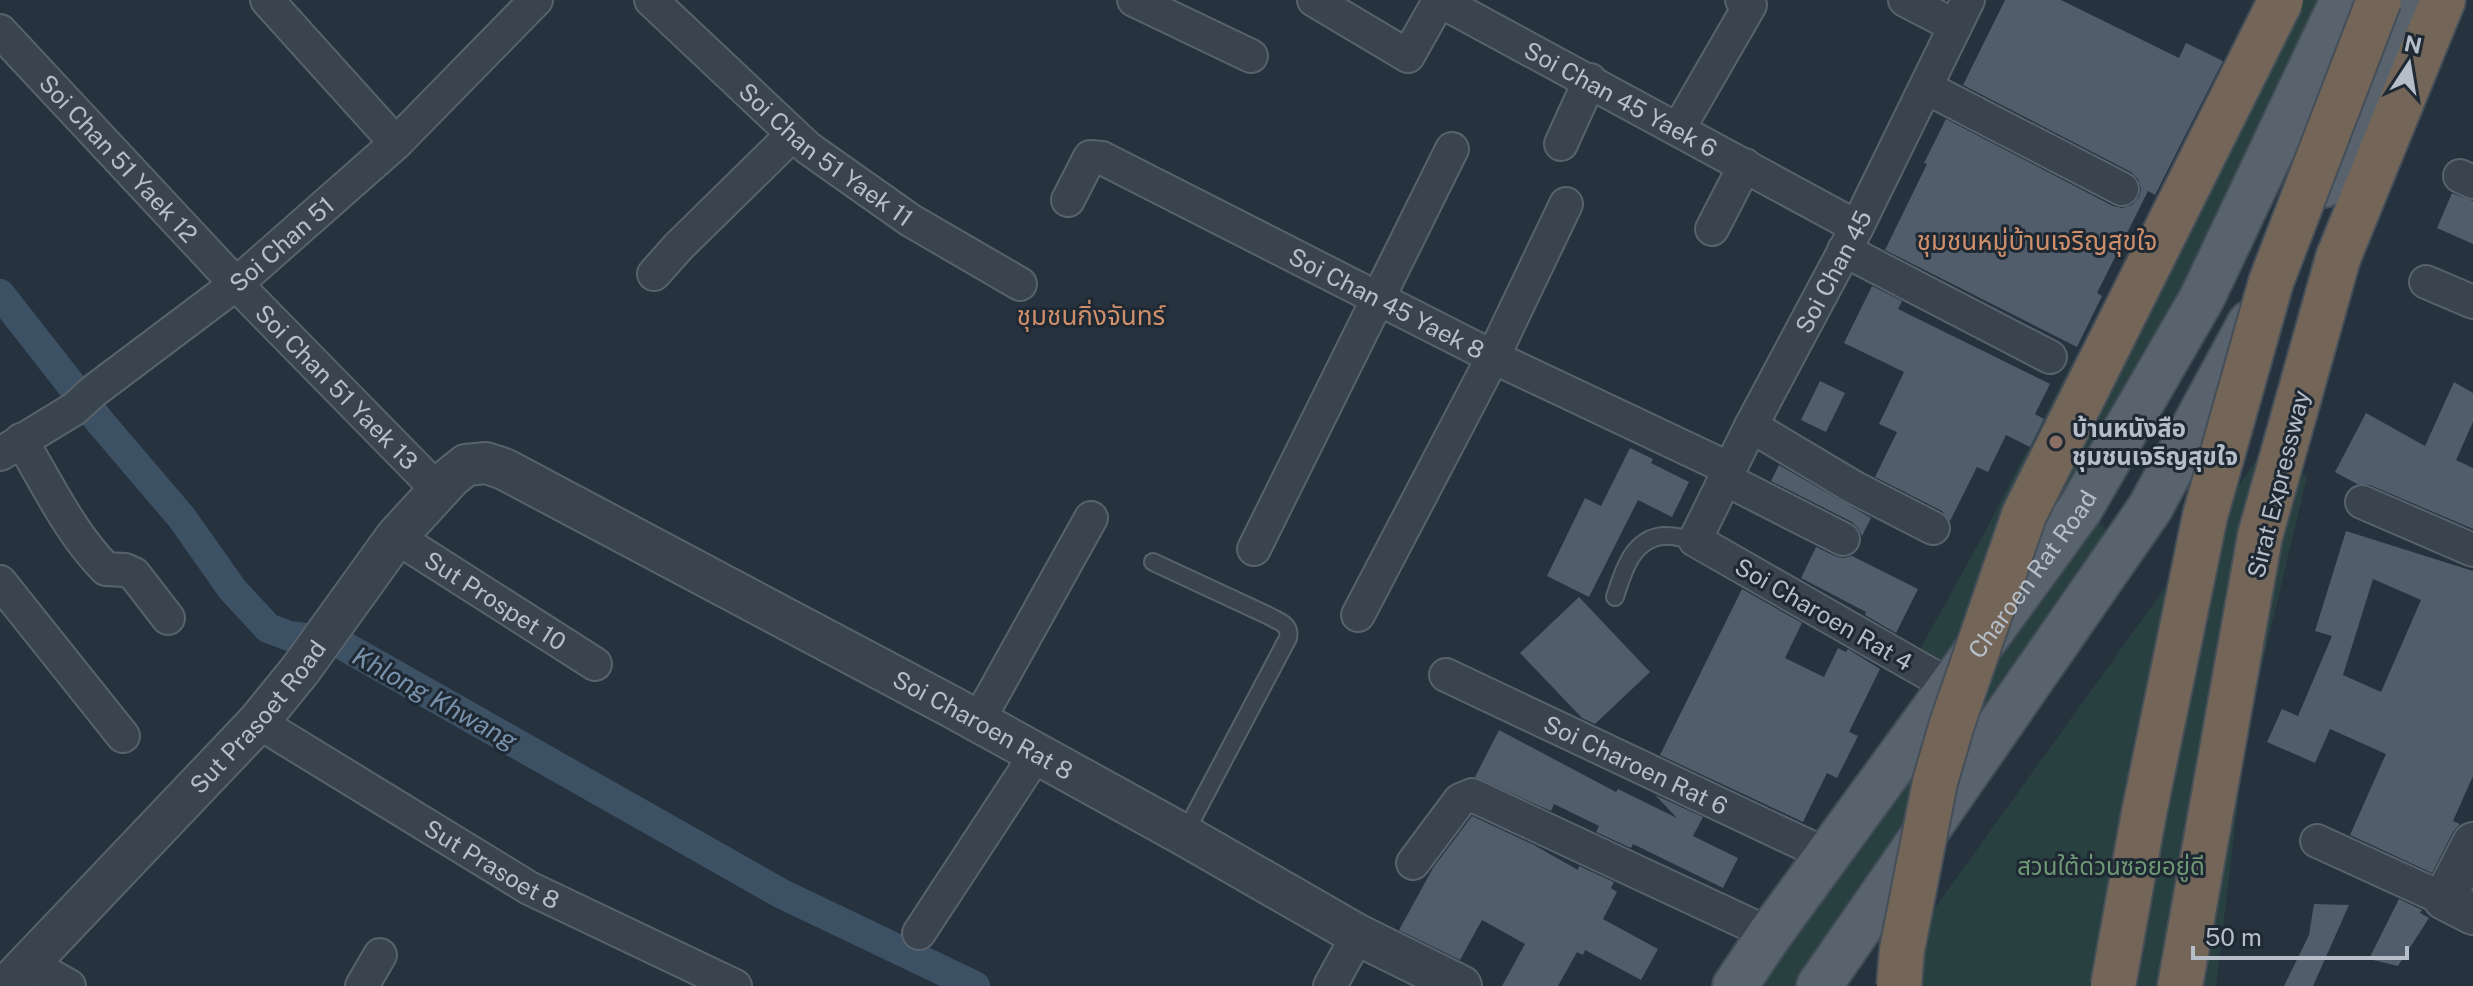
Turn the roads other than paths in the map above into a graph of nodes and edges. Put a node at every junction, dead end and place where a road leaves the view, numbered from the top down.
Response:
1 (267, 0) edge
2 (536, 0) edge
3 (651, 0) edge
4 (1134, 0) edge
5 (1314, 0) edge
6 (1742, 0) edge
7 (1905, 0) edge
8 (2281, 0) edge
9 (2343, 0) edge
10 (2379, 0) edge
11 (2423, 0) edge
12 (2443, 0) edge
13 (1961, 13) edge
14 (0, 31) edge
15 (1251, 56) dead end
16 (1590, 80) junction
17 (1927, 88) junction
18 (1679, 128) junction
19 (792, 135) junction
20 (396, 143) junction
21 (1561, 144) dead end
22 (1452, 149) dead end
23 (1745, 165) junction
24 (2122, 189) dead end
25 (1068, 200) dead end
26 (1566, 204) dead end
27 (1712, 229) dead end
28 (1851, 238) junction
29 (654, 274) dead end
30 (2426, 282) dead end
31 (236, 284) junction
32 (1020, 284) dead end
33 (1379, 297) junction
34 (2473, 302) edge
35 (1493, 357) junction
36 (2050, 357) dead end
37 (1751, 426) junction
38 (10, 447) edge
39 (504, 469) joint
40 (1728, 474) junction
41 (2097, 479) junction
42 (438, 490) junction
43 (2362, 502) dead end
44 (2150, 508) junction
45 (1091, 518) dead end
46 (1933, 528) dead end
47 (396, 537) junction
48 (1843, 539) dead end
49 (1695, 540) junction
50 (1254, 549) dead end
51 (2473, 550) edge
52 (1153, 562) dead end
53 (0, 582) edge
54 (1615, 597) dead end
55 (1358, 615) dead end
56 (168, 618) dead end
57 (595, 664) dead end
58 (1446, 675) dead end
59 (1952, 687) junction
60 (978, 721) junction
61 (258, 722) junction
62 (123, 736) dead end
63 (1037, 753) junction
64 (1184, 835) junction
65 (2317, 841) dead end
66 (2473, 843) edge
67 (1827, 855) junction
68 (1413, 863) dead end
69 (2458, 906) edge
70 (919, 933) dead end
71 (1770, 934) junction
72 (1358, 935) junction
73 (380, 955) dead end
74 (18, 975) edge
75 (69, 986) edge
76 (362, 986) edge
77 (735, 986) edge
78 (1330, 986) edge
79 (1461, 986) edge
80 (1735, 986) edge
81 (1819, 986) edge
82 (1899, 986) edge
83 (2113, 986) edge
84 (2180, 986) edge

1 - 20 street
2 - 20 street, Soi Chan 51
3 - 19 street, Soi Chan 51 Yaek 11
4 - 15 street
5 - 16 street, Soi Chan 45 Yaek 6
6 - 18 street
7 - 13 street
8 - 82 highway, bridge
9 - 41 main road, Charoen Rat Road
10 - 83 highway, bridge
11 - 44 main road
12 - 84 highway, Sirat Expressway
13 - 17 street, Soi Chan 45
14 - 31 street, Soi Chan 51 Yaek 12
16 - 18 street, Soi Chan 45 Yaek 6
16 - 21 street
17 - 24 street
17 - 28 street, Soi Chan 45
18 - 23 street, Soi Chan 45 Yaek 6
19 - 29 street
19 - 32 street, Soi Chan 51 Yaek 11
20 - 31 street, Soi Chan 51
22 - 33 street
23 - 27 street
23 - 28 street, Soi Chan 45 Yaek 6
25 - 33 street, Soi Chan 45 Yaek 8
26 - 35 street
28 - 36 street, Soi Chan 45 Yaek 6
28 - 37 street, Soi Chan 45
30 - 34 street
31 - 38 street, Soi Chan 51
31 - 42 street, Soi Chan 51 Yaek 13
33 - 35 street, Soi Chan 45 Yaek 8
33 - 50 street
35 - 40 street, Soi Chan 45 Yaek 8
35 - 55 street
37 - 40 street, Soi Chan 45
37 - 46 street
38 - 56 street
39 - 42 street, Sut Prasoet Road
39 - 60 street, Soi Charoen Rat 8
40 - 48 street, Soi Chan 45 Yaek 8
40 - 49 street, Soi Chan 45
41 - 44 main road
41 - 59 main road, Charoen Rat Road
42 - 47 street, Sut Prasoet Road
43 - 51 street
44 - 81 main road
45 - 60 street
47 - 57 street, Sut Prospet 10
47 - 61 street, Sut Prasoet Road
49 - 54 lane
49 - 59 street, Soi Charoen Rat 4
52 - 64 lane
53 - 62 street
58 - 67 street, Soi Charoen Rat 6
59 - 67 main road, Charoen Rat Road
60 - 63 street, Soi Charoen Rat 8
61 - 74 street, Sut Prasoet Road
61 - 77 street, Sut Prasoet 8
63 - 64 street, Soi Charoen Rat 8
63 - 70 street
64 - 72 street, Soi Charoen Rat 8
65 - 69 street
66 - 69 street
67 - 71 main road, Charoen Rat Road
68 - 71 street
71 - 80 main road, Charoen Rat Road
72 - 78 street
72 - 79 street, Soi Charoen Rat 8
73 - 76 street
74 - 75 street

